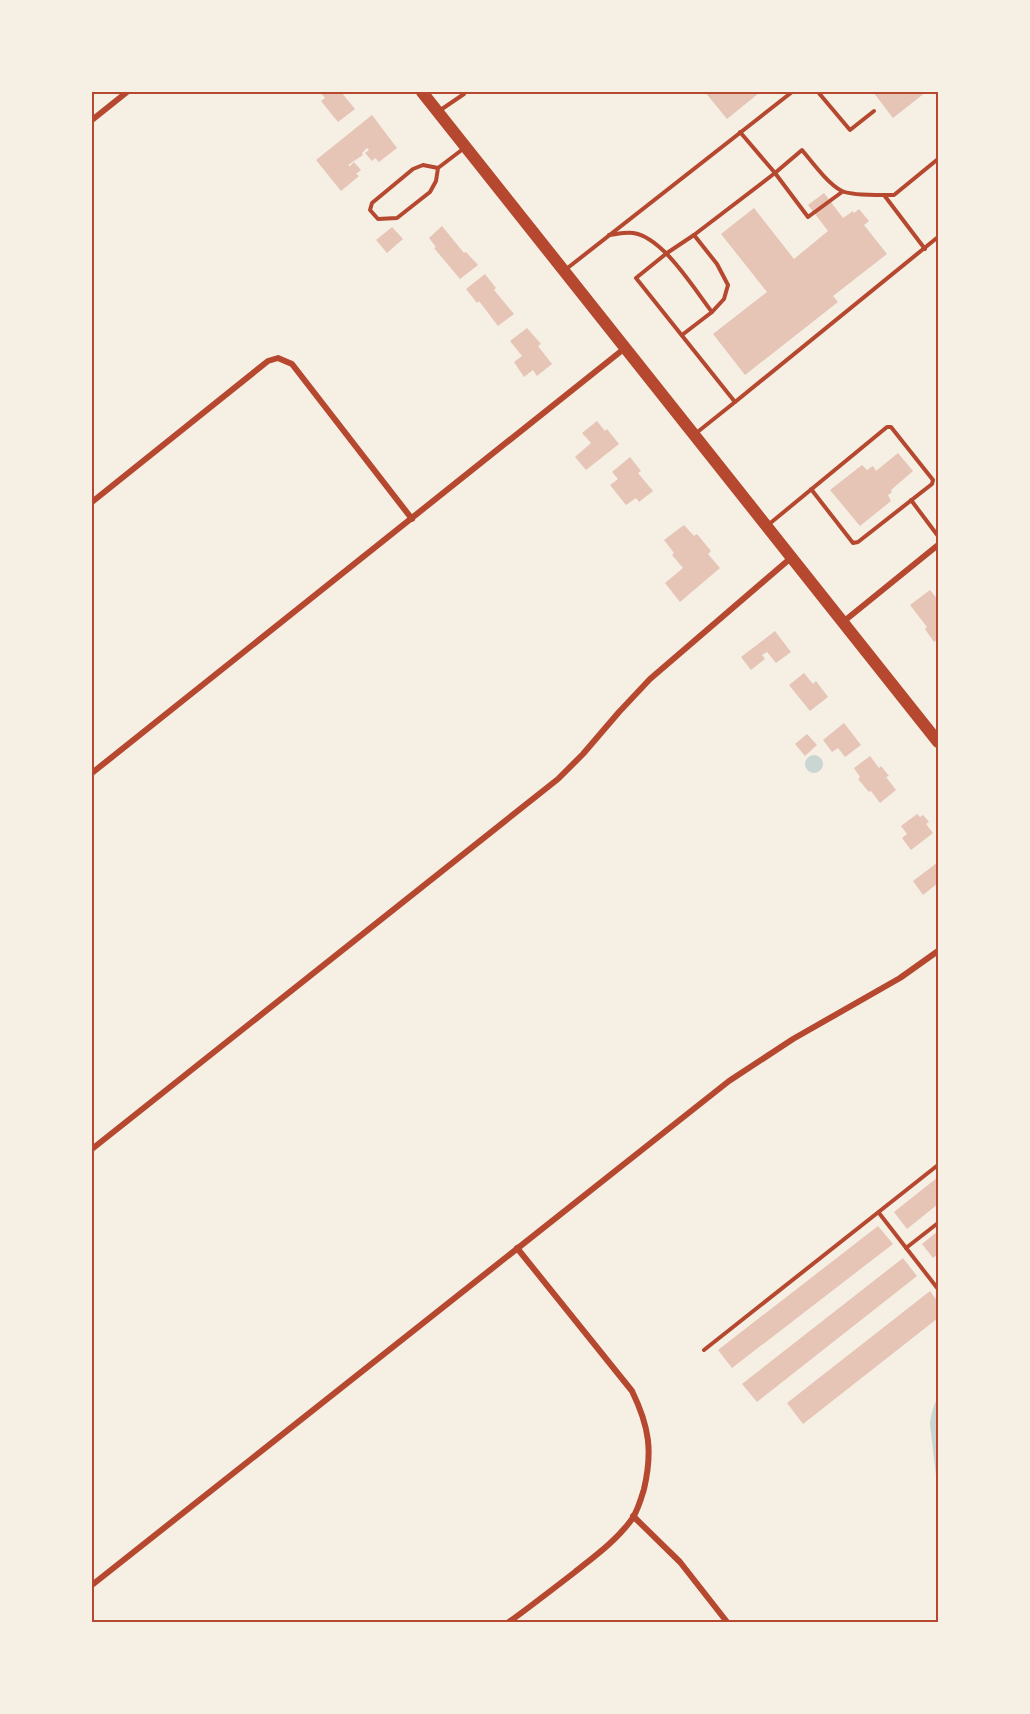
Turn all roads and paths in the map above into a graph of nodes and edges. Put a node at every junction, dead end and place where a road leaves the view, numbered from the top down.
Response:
1 (127, 92) edge
2 (423, 92) edge
3 (792, 92) edge
4 (818, 92) edge
5 (464, 94) dead end
6 (874, 111) dead end
7 (439, 112) junction
8 (92, 120) edge
9 (740, 132) junction
10 (466, 147) junction
11 (939, 159) edge
12 (438, 168) junction
13 (775, 173) junction
14 (842, 192) junction
15 (883, 195) junction
16 (609, 235) junction
17 (694, 235) junction
18 (939, 237) edge
19 (925, 249) junction
20 (667, 253) junction
21 (564, 270) junction
22 (712, 312) junction
23 (682, 335) junction
24 (625, 347) junction
25 (735, 402) junction
26 (694, 434) junction
27 (812, 489) junction
28 (911, 500) junction
29 (92, 502) edge
30 (412, 519) junction
31 (767, 526) junction
32 (939, 536) edge
33 (939, 545) edge
34 (792, 557) junction
35 (843, 622) junction
36 (939, 742) edge
37 (92, 773) edge
38 (939, 951) edge
39 (92, 1149) edge
40 (939, 1165) edge
41 (879, 1212) junction
42 (939, 1223) edge
43 (517, 1248) junction
44 (906, 1248) junction
45 (939, 1290) edge
46 (704, 1350) dead end
47 (633, 1516) junction
48 (92, 1585) edge
49 (509, 1623) edge
50 (727, 1623) edge

1 - 8 street
2 - 7 main road
3 - 9 lane
4 - 6 lane
5 - 7 lane
7 - 10 main road
9 - 13 lane
9 - 16 lane
10 - 12 lane
10 - 21 main road
11 - 15 lane
12 - 12 lane
13 - 14 lane
13 - 14 lane
13 - 17 lane
14 - 15 lane
15 - 19 lane
16 - 20 lane
16 - 21 lane
17 - 20 lane
17 - 22 lane
18 - 19 lane
19 - 25 lane
20 - 22 lane
20 - 23 lane
21 - 24 main road
22 - 23 lane
23 - 25 lane
24 - 26 main road
24 - 30 street
25 - 26 lane
26 - 31 main road
27 - 28 lane
27 - 28 lane
27 - 31 lane
28 - 32 lane
29 - 30 street
30 - 37 street
31 - 34 main road
33 - 35 street
34 - 35 main road
34 - 39 street
35 - 36 main road
38 - 43 street
40 - 41 lane
41 - 44 lane
41 - 46 lane
42 - 44 lane
43 - 47 street
43 - 48 street
44 - 45 lane
47 - 49 street
47 - 50 street

